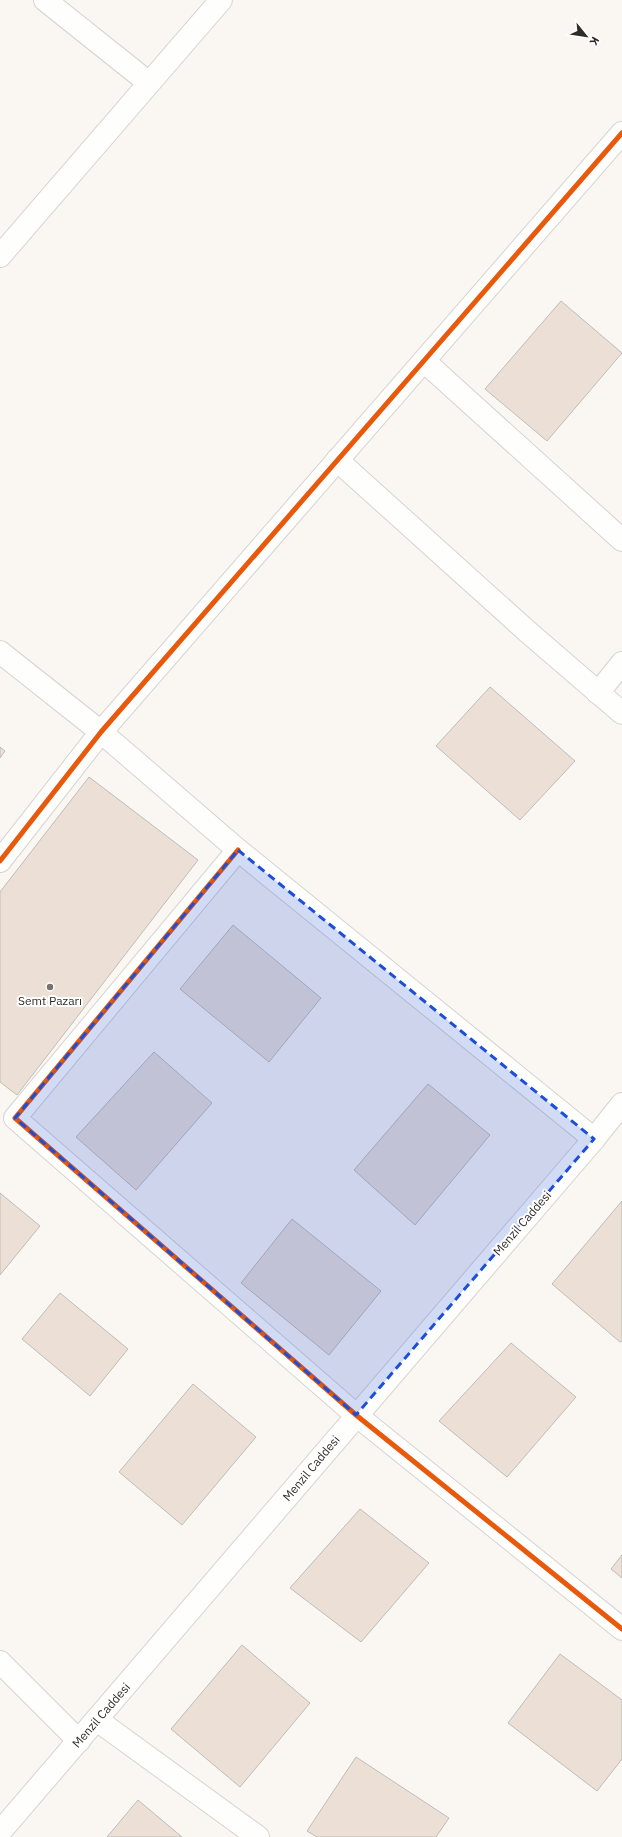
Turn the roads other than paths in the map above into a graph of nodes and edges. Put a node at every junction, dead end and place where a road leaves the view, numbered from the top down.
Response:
1 (44, 0) edge
2 (221, 0) edge
3 (149, 82) junction
4 (622, 132) edge
5 (0, 256) edge
6 (424, 361) junction
7 (337, 460) junction
8 (622, 540) edge
9 (0, 652) edge
10 (622, 663) edge
11 (598, 693) junction
12 (622, 713) edge
13 (101, 732) junction
14 (238, 850) junction
15 (0, 861) edge
16 (622, 1104) edge
17 (8, 1121) edge
18 (594, 1139) junction
19 (356, 1415) junction
20 (622, 1629) edge
21 (0, 1662) edge
22 (97, 1720) junction
23 (79, 1741) junction
24 (0, 1832) edge
25 (258, 1837) edge

1 - 3 street
2 - 3 street
3 - 5 street
4 - 6 street
6 - 7 street
6 - 8 street
7 - 11 street
7 - 13 street
9 - 13 street
10 - 11 street
11 - 12 street
13 - 14 street
13 - 15 street
14 - 17 street
14 - 18 street
16 - 18 street, Menzil Caddesi
17 - 19 street
18 - 19 street, Menzil Caddesi
19 - 20 street
19 - 22 street, Menzil Caddesi
21 - 23 street
22 - 23 street, Menzil Caddesi
22 - 25 street
23 - 24 street, Menzil Caddesi

